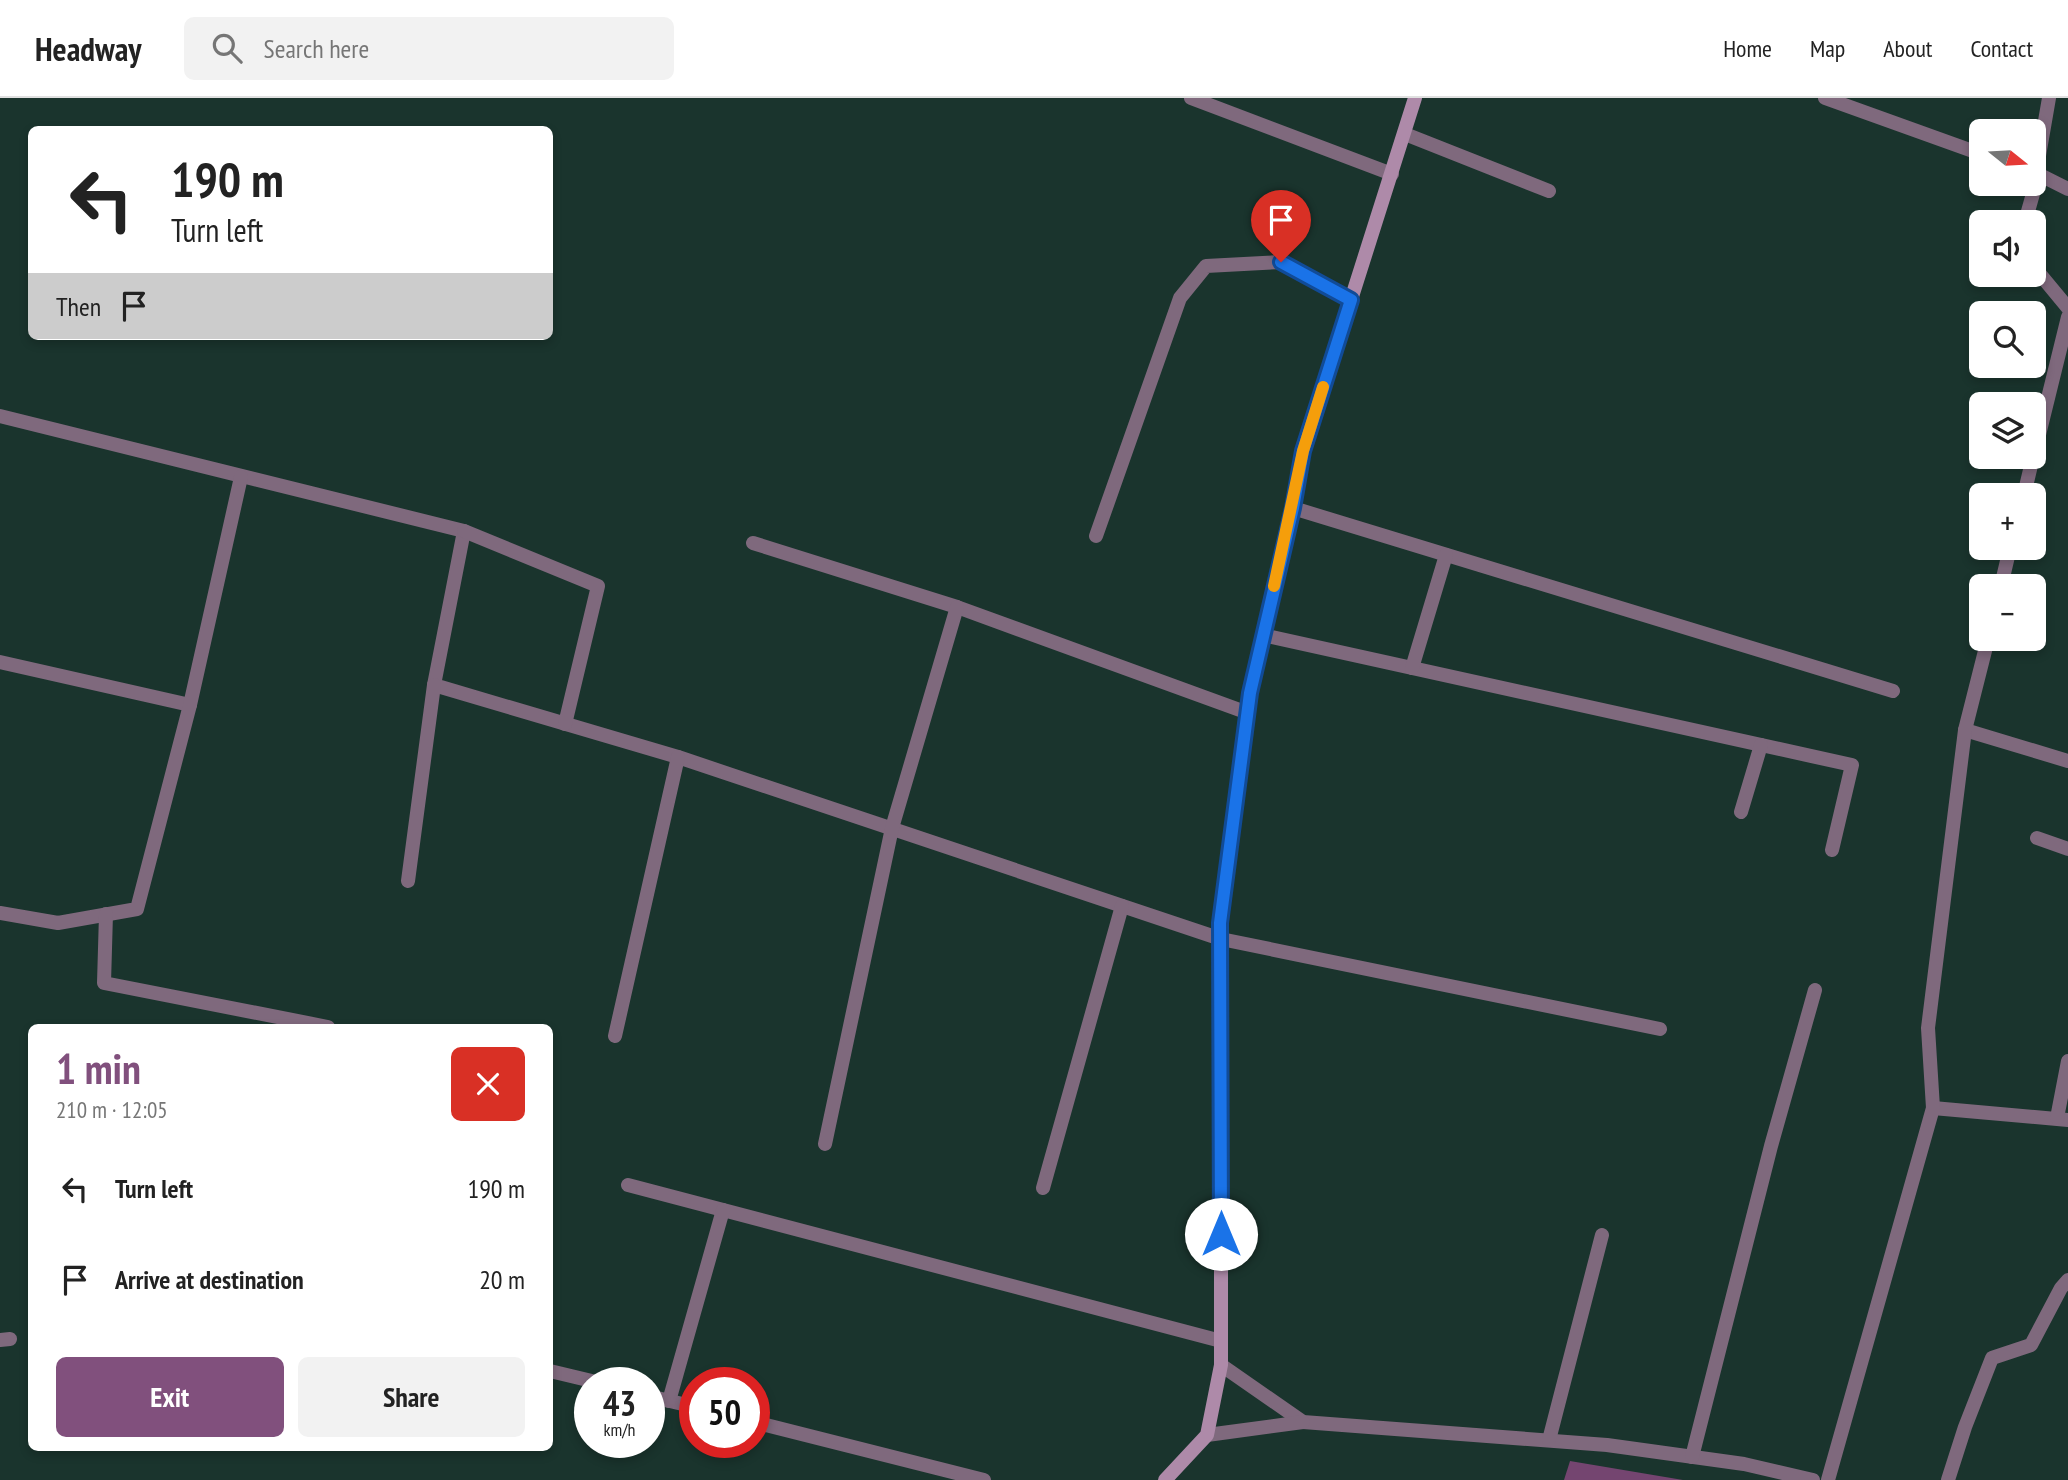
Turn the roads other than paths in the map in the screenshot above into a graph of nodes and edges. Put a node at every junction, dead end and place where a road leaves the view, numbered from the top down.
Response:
1 (1191, 98) edge
2 (1415, 98) edge
3 (1825, 98) edge
4 (2049, 98) edge
5 (2045, 119) edge
6 (1405, 134) junction
7 (1969, 150) edge
8 (1392, 174) junction
9 (2046, 179) edge
10 (2068, 189) edge
11 (1549, 191) dead end
12 (2046, 282) edge
13 (1351, 300) junction
14 (2068, 307) edge
15 (2068, 317) edge
16 (2046, 404) edge
17 (0, 416) edge
18 (241, 477) junction
19 (1293, 508) junction
20 (464, 531) junction
21 (1096, 536) dead end
22 (753, 543) dead end
23 (1446, 555) junction
24 (957, 607) junction
25 (1263, 635) junction
26 (1985, 651) edge
27 (0, 662) edge
28 (1412, 668) junction
29 (434, 685) junction
30 (1893, 691) dead end
31 (190, 705) junction
32 (1248, 713) junction
33 (565, 724) junction
34 (1965, 730) junction
35 (1761, 745) junction
36 (678, 757) junction
37 (2068, 761) edge
38 (1741, 811) dead end
39 (892, 828) junction
40 (2037, 838) dead end
41 (2068, 849) edge
42 (1832, 850) dead end
43 (408, 881) dead end
44 (1122, 906) junction
45 (0, 913) edge
46 (106, 914) junction
47 (1220, 939) junction
48 (1815, 990) dead end
49 (313, 1024) edge
50 (1660, 1029) dead end
51 (615, 1035) dead end
52 (2068, 1061) edge
53 (1933, 1108) junction
54 (2063, 1119) edge
55 (825, 1144) dead end
56 (628, 1185) dead end
57 (1043, 1188) dead end
58 (723, 1210) junction
59 (1602, 1235) dead end
60 (2068, 1280) edge
61 (1221, 1341) junction
62 (1221, 1365) junction
63 (553, 1372) edge
64 (574, 1377) edge
65 (665, 1400) edge
66 (669, 1401) junction
67 (679, 1403) edge
68 (1303, 1422) junction
69 (770, 1426) edge
70 (1207, 1435) junction
71 (1549, 1440) junction
72 (1692, 1457) junction
73 (984, 1480) edge
74 (1165, 1480) edge
75 (1813, 1480) edge
76 (1828, 1480) edge
77 (1948, 1480) edge

1 - 8 street
2 - 6 main road
3 - 7 street
4 - 5 street
6 - 8 main road
6 - 11 street
8 - 13 main road
9 - 10 street
12 - 14 street
13 - 19 main road
13 - 21 street
15 - 16 street
17 - 18 street
18 - 20 street
18 - 31 street
19 - 23 street
19 - 25 main road
20 - 29 street
20 - 33 street
22 - 24 street
23 - 28 street
23 - 30 street
24 - 32 street
24 - 39 street
25 - 28 street
25 - 32 main road
26 - 34 street
27 - 31 street
28 - 35 street
29 - 33 street
29 - 43 street
31 - 46 street
32 - 47 main road
33 - 36 street
34 - 37 street
34 - 53 street
35 - 38 street
35 - 42 street
36 - 39 street
36 - 51 street
39 - 44 street
39 - 55 street
40 - 41 street
44 - 47 street
44 - 57 street
45 - 46 street
46 - 49 street
47 - 50 street
47 - 61 main road
48 - 72 street
52 - 54 street
53 - 54 street
53 - 76 street
56 - 58 street
58 - 61 street
58 - 66 street
59 - 71 street
60 - 77 street
61 - 62 main road
62 - 68 street
62 - 70 main road
63 - 64 street
65 - 66 street
66 - 67 street
68 - 70 street
68 - 71 street
69 - 73 street
70 - 74 main road
71 - 72 street
72 - 75 street

